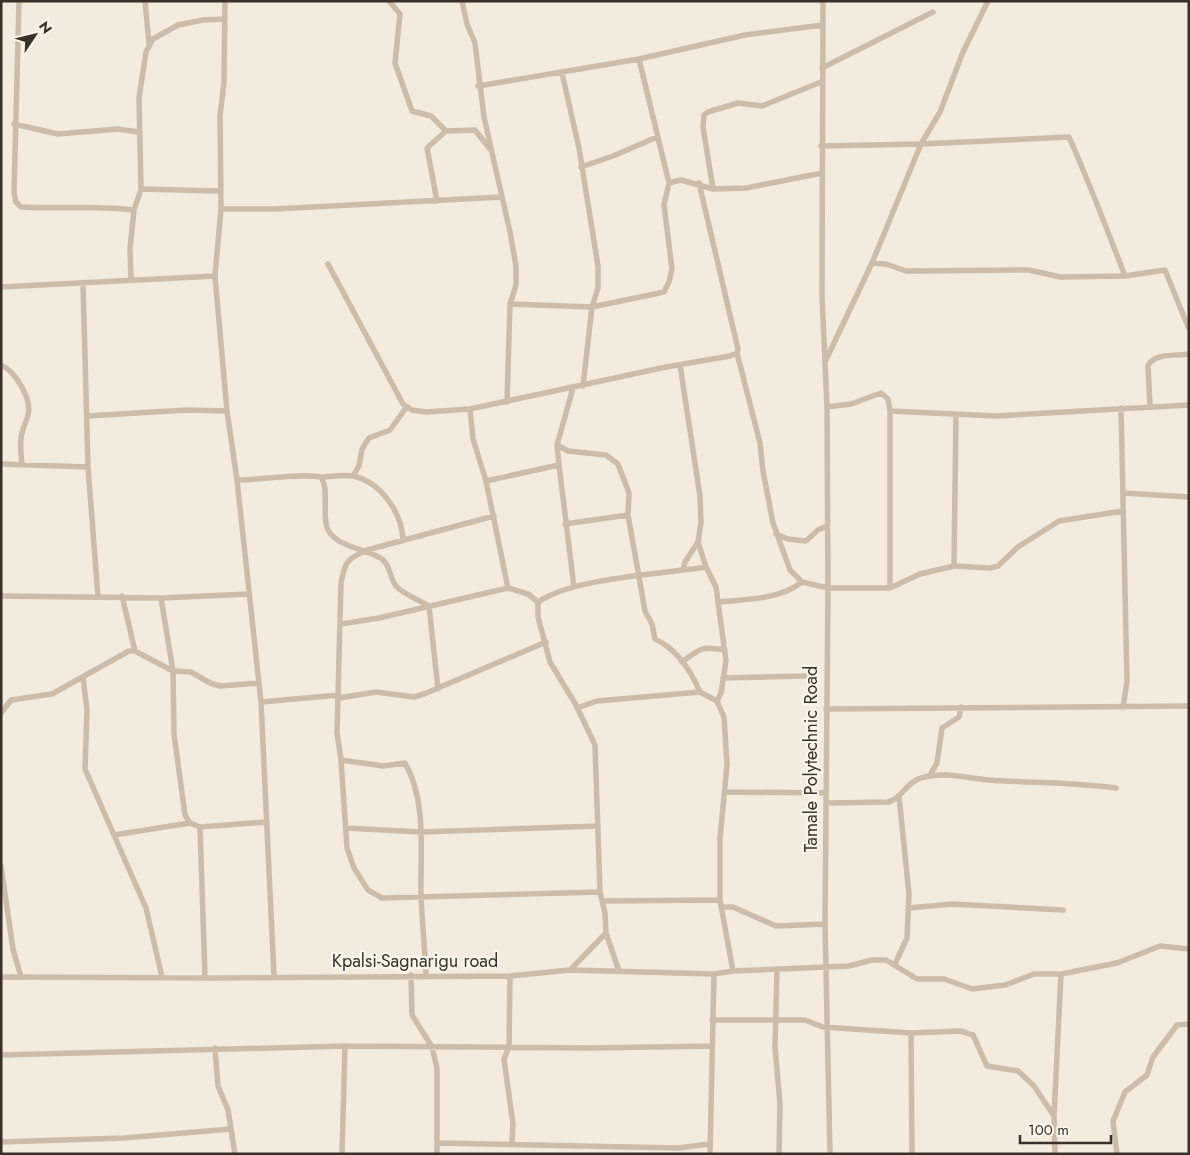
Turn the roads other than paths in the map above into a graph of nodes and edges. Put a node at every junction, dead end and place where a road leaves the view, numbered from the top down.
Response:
1 (19, 1) edge
2 (145, 1) edge
3 (225, 1) edge
4 (389, 1) edge
5 (462, 1) edge
6 (822, 1) edge
7 (988, 1) edge
8 (933, 12) dead end
9 (225, 19) junction
10 (823, 25) junction
11 (149, 44) junction
12 (640, 58) junction
13 (822, 68) junction
14 (562, 73) junction
15 (821, 82) junction
16 (478, 86) junction
17 (14, 124) junction
18 (446, 130) junction
19 (138, 132) junction
20 (657, 137) junction
21 (921, 144) junction
22 (821, 146) junction
23 (491, 150) junction
24 (581, 167) junction
25 (822, 173) junction
26 (669, 183) junction
27 (699, 184) junction
28 (713, 188) junction
29 (141, 189) junction
30 (219, 191) junction
31 (501, 197) junction
32 (437, 200) junction
33 (221, 209) junction
34 (134, 210) junction
35 (872, 263) junction
36 (328, 264) dead end
37 (215, 276) junction
38 (1125, 276) junction
39 (131, 280) junction
40 (83, 284) junction
41 (1, 287) edge
42 (510, 304) junction
43 (592, 307) junction
44 (1189, 329) edge
45 (737, 353) junction
46 (1189, 354) edge
47 (680, 364) junction
48 (824, 364) junction
49 (1, 365) edge
50 (582, 386) junction
51 (573, 388) junction
52 (507, 402) junction
53 (1189, 405) edge
54 (1150, 407) junction
55 (406, 408) junction
56 (827, 408) junction
57 (1121, 408) junction
58 (470, 409) junction
59 (227, 411) junction
60 (890, 411) junction
61 (956, 414) junction
62 (87, 416) junction
63 (557, 445) junction
64 (1, 464) edge
65 (22, 465) junction
66 (559, 465) junction
67 (88, 467) junction
68 (353, 476) junction
69 (321, 477) junction
70 (237, 480) junction
71 (486, 481) junction
72 (1123, 493) junction
73 (1189, 497) edge
74 (1123, 511) junction
75 (628, 515) junction
76 (494, 516) junction
77 (565, 524) junction
78 (827, 526) junction
79 (776, 534) junction
80 (403, 540) junction
81 (698, 542) junction
82 (367, 550) junction
83 (954, 566) junction
84 (706, 567) junction
85 (683, 570) junction
86 (639, 576) junction
87 (802, 582) junction
88 (574, 587) junction
89 (508, 588) junction
90 (828, 588) junction
91 (890, 588) junction
92 (249, 594) junction
93 (1, 596) edge
94 (122, 596) junction
95 (98, 597) junction
96 (161, 598) junction
97 (538, 602) junction
98 (718, 602) junction
99 (429, 606) junction
100 (341, 624) junction
101 (546, 642) junction
102 (725, 650) junction
103 (135, 651) junction
104 (682, 662) junction
105 (173, 671) junction
106 (805, 676) dead end
107 (83, 677) junction
108 (723, 678) junction
109 (259, 683) junction
110 (438, 689) junction
111 (700, 692) junction
112 (339, 696) junction
113 (717, 701) junction
114 (260, 702) junction
115 (1189, 706) edge
116 (961, 707) junction
117 (578, 708) junction
118 (1123, 708) junction
119 (826, 709) junction
120 (1, 713) edge
121 (341, 760) junction
122 (930, 776) junction
123 (1116, 788) dead end
124 (725, 792) junction
125 (826, 793) junction
126 (900, 796) junction
127 (827, 803) junction
128 (267, 822) junction
129 (190, 823) junction
130 (598, 826) junction
131 (200, 827) junction
132 (346, 828) junction
133 (421, 832) junction
134 (114, 836) junction
135 (1, 866) edge
136 (3, 887) edge
137 (600, 892) junction
138 (421, 896) junction
139 (720, 900) junction
140 (603, 901) junction
141 (721, 907) junction
142 (909, 908) junction
143 (1063, 910) dead end
144 (825, 924) junction
145 (606, 934) junction
146 (1189, 949) edge
147 (895, 964) junction
148 (827, 966) junction
149 (570, 970) junction
150 (777, 970) junction
151 (619, 971) junction
152 (734, 971) junction
153 (714, 974) junction
154 (1061, 974) junction
155 (411, 975) junction
156 (426, 975) junction
157 (1, 976) edge
158 (274, 976) junction
159 (510, 976) junction
160 (162, 977) junction
161 (205, 977) junction
162 (21, 978) junction
163 (776, 1018) junction
164 (712, 1020) junction
165 (1189, 1024) edge
166 (829, 1028) junction
167 (911, 1033) junction
168 (345, 1046) junction
169 (712, 1046) junction
170 (432, 1047) junction
171 (508, 1047) junction
172 (215, 1048) junction
173 (1, 1055) edge
174 (1054, 1116) junction
175 (231, 1129) junction
176 (1, 1142) edge
177 (438, 1143) junction
178 (512, 1143) junction
179 (710, 1144) junction
180 (235, 1154) edge
181 (342, 1154) edge
182 (437, 1154) edge
183 (710, 1154) edge
184 (779, 1154) edge
185 (830, 1154) edge
186 (912, 1154) edge
187 (1055, 1154) edge
188 (1117, 1154) edge

1 - 17 street
2 - 11 street
3 - 9 street
4 - 18 street
5 - 16 street
6 - 10 street, Tamale Polytechnic Road
7 - 21 street
8 - 13 street
9 - 11 street
9 - 30 street
10 - 12 street
10 - 13 street, Tamale Polytechnic Road
11 - 19 street
12 - 14 street
12 - 20 street
13 - 15 street, Tamale Polytechnic Road
14 - 16 street
14 - 24 street
15 - 22 street, Tamale Polytechnic Road
15 - 28 street
16 - 23 street
17 - 19 street
17 - 34 street
18 - 23 street
18 - 32 street
19 - 29 street
20 - 24 street
20 - 26 street
21 - 22 street
21 - 35 street
21 - 38 street
22 - 25 street, Tamale Polytechnic Road
23 - 31 street
24 - 43 street
25 - 28 street
25 - 48 street, Tamale Polytechnic Road
26 - 27 street
26 - 43 street
27 - 28 street
27 - 45 street
29 - 30 street
29 - 34 street
30 - 33 street
31 - 32 street
31 - 42 street
32 - 33 street
33 - 37 street
34 - 39 street
35 - 38 street
35 - 48 street
36 - 55 street
37 - 39 street
37 - 59 street
38 - 44 street
39 - 40 street
40 - 41 street
40 - 62 street
42 - 43 street
42 - 52 street
43 - 50 street
45 - 47 street
45 - 79 street
46 - 54 street
47 - 50 street
47 - 81 street
48 - 56 street, Tamale Polytechnic Road
49 - 65 street
50 - 51 street
51 - 52 street
51 - 63 street
52 - 58 street
53 - 54 street
54 - 57 street
55 - 58 street
55 - 68 street
56 - 60 street
56 - 78 street, Tamale Polytechnic Road
57 - 61 street
57 - 72 street
58 - 71 street
59 - 62 street
59 - 70 street
60 - 61 street
60 - 91 street
61 - 83 street
62 - 67 street
63 - 66 street
63 - 75 street
64 - 65 street
65 - 67 street
66 - 71 street
66 - 77 street
67 - 95 street
68 - 69 street
68 - 80 street
69 - 70 street
69 - 82 street
70 - 92 street
71 - 76 street
72 - 73 street
72 - 74 street
74 - 83 street
74 - 118 street
75 - 77 street
75 - 86 street
76 - 80 street
76 - 89 street
77 - 88 street
78 - 79 street
78 - 90 street, Tamale Polytechnic Road
79 - 87 street
80 - 82 street
81 - 84 street
81 - 85 street
82 - 99 street
82 - 100 street
83 - 91 street
84 - 85 street
84 - 98 street
85 - 86 street
86 - 88 street
86 - 104 street
87 - 90 street
87 - 98 street
88 - 97 street
89 - 97 street
89 - 99 street
90 - 91 street
90 - 119 street, Tamale Polytechnic Road
92 - 96 street
92 - 109 street
93 - 95 street
94 - 95 street
94 - 96 street
94 - 103 street
96 - 105 street
97 - 101 street
98 - 102 street
99 - 100 street
99 - 110 street
100 - 112 street
101 - 110 street
101 - 117 street
102 - 104 street
102 - 108 street
103 - 105 street
103 - 107 street
104 - 111 street
105 - 109 street
105 - 129 street
106 - 108 street
107 - 120 street
107 - 134 street
108 - 113 street
109 - 114 street
110 - 112 street
111 - 113 street
111 - 117 street
112 - 114 street
112 - 121 street
113 - 124 street
114 - 128 street
115 - 118 street
116 - 118 street
116 - 119 street
116 - 122 street
117 - 130 street
119 - 125 street, Tamale Polytechnic Road
121 - 132 street
121 - 133 street
122 - 123 street
122 - 126 street
124 - 125 street
124 - 139 street
125 - 127 street, Tamale Polytechnic Road
126 - 127 street
126 - 142 street
127 - 144 street, Tamale Polytechnic Road
128 - 131 street
128 - 158 street
129 - 131 street
129 - 134 street
130 - 133 street
130 - 137 street
131 - 161 street
132 - 133 street
132 - 138 street
133 - 138 street
134 - 160 street
135 - 136 street
136 - 162 street
137 - 138 street
137 - 140 street
138 - 156 street
139 - 140 street
139 - 141 street
140 - 145 street
141 - 144 street
141 - 152 street
142 - 143 street
142 - 147 street
144 - 148 street, Tamale Polytechnic Road
145 - 149 street
145 - 151 street
146 - 154 street
147 - 148 street, Kpalsi-Sagnarigu road
147 - 154 street
148 - 150 street, Kpalsi-Sagnarigu road
148 - 166 street, Tamale Polytechnic Road
149 - 151 street, Kpalsi-Sagnarigu road
149 - 159 street, Kpalsi-Sagnarigu road
150 - 152 street, Kpalsi-Sagnarigu road
150 - 163 street
151 - 153 street, Kpalsi-Sagnarigu road
152 - 153 street, Kpalsi-Sagnarigu road
153 - 164 street
154 - 174 street
155 - 156 street, Kpalsi-Sagnarigu road
155 - 158 street, Kpalsi-Sagnarigu road
155 - 170 street
156 - 159 street, Kpalsi-Sagnarigu road
157 - 162 street, Kpalsi-Sagnarigu road
158 - 161 street, Kpalsi-Sagnarigu road
159 - 171 street
160 - 161 street, Kpalsi-Sagnarigu road
160 - 162 street, Kpalsi-Sagnarigu road
163 - 164 street
163 - 166 street
163 - 184 street
164 - 169 street
165 - 188 street
166 - 167 street
166 - 185 street, Tamale Polytechnic Road
167 - 174 street
167 - 186 street
168 - 170 street
168 - 172 street
168 - 181 street
169 - 171 street
169 - 179 street
170 - 171 street
170 - 177 street
171 - 178 street
172 - 173 street
172 - 175 street
174 - 187 street
175 - 176 street
175 - 180 street
177 - 178 street
177 - 182 street
178 - 179 street
179 - 183 street

